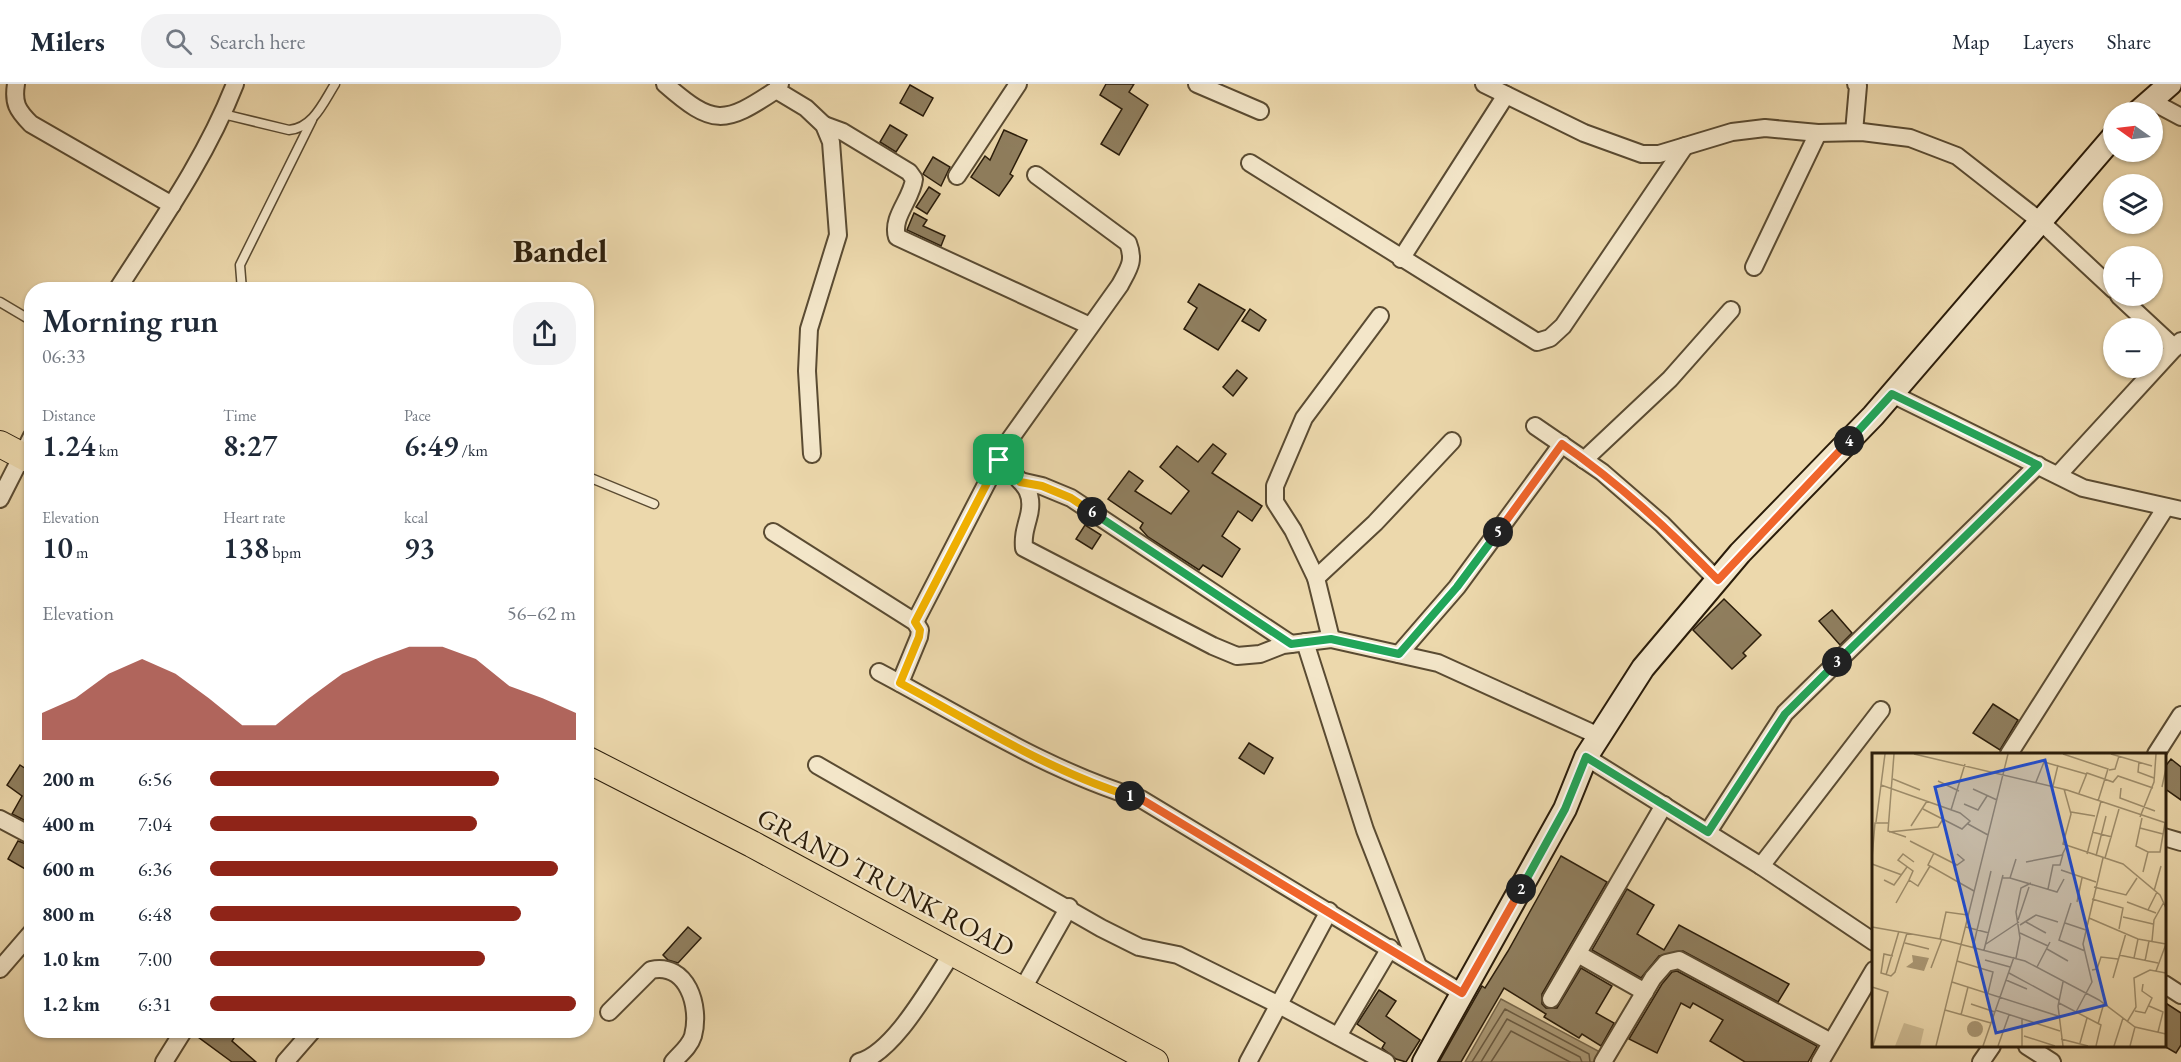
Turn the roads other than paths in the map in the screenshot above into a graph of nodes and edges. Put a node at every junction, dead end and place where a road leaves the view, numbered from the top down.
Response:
1 (16, 84) edge
2 (235, 84) edge
3 (335, 84) edge
4 (665, 84) edge
5 (1018, 84) edge
6 (1197, 84) edge
7 (1484, 84) edge
8 (1856, 84) edge
9 (2170, 84) edge
10 (778, 87) edge
11 (1506, 95) junction
12 (2150, 102) edge
13 (1260, 111) dead end
14 (2163, 112) edge
15 (224, 114) junction
16 (2181, 117) edge
17 (312, 120) junction
18 (824, 125) junction
19 (1854, 132) junction
20 (1818, 133) junction
21 (1685, 146) junction
22 (2103, 149) edge
23 (1250, 163) dead end
24 (1035, 175) dead end
25 (957, 176) dead end
26 (171, 205) junction
27 (2040, 221) junction
28 (1401, 259) junction
29 (1754, 267) dead end
30 (2103, 280) edge
31 (122, 282) edge
32 (239, 282) edge
33 (0, 302) edge
34 (2131, 306) edge
35 (1731, 309) dead end
36 (24, 316) edge
37 (1380, 316) dead end
38 (1090, 326) junction
39 (2178, 344) edge
40 (1892, 394) junction
41 (1536, 426) dead end
42 (1452, 441) dead end
43 (1562, 444) junction
44 (21, 449) edge
45 (812, 454) dead end
46 (999, 460) junction
47 (1584, 460) junction
48 (2038, 465) junction
49 (2058, 475) junction
50 (594, 479) edge
51 (1020, 482) junction
52 (0, 499) edge
53 (654, 504) dead end
54 (2174, 509) edge
55 (773, 532) dead end
56 (1316, 578) junction
57 (1718, 580) junction
58 (915, 622) junction
59 (1331, 639) junction
60 (1298, 643) junction
61 (1399, 654) junction
62 (879, 672) dead end
63 (900, 683) junction
64 (1881, 710) dead end
65 (2181, 715) edge
66 (1599, 736) junction
67 (2010, 753) edge
68 (2158, 753) edge
69 (1586, 757) junction
70 (594, 763) edge
71 (817, 765) dead end
72 (1664, 805) junction
73 (0, 819) edge
74 (24, 832) edge
75 (1708, 832) junction
76 (2166, 838) edge
77 (2181, 842) edge
78 (1761, 866) junction
79 (1069, 907) junction
80 (1329, 911) junction
81 (24, 941) edge
82 (1872, 941) edge
83 (1390, 948) junction
84 (953, 952) junction
85 (1578, 954) junction
86 (1418, 966) junction
87 (0, 969) edge
88 (1872, 973) edge
89 (2166, 985) edge
90 (1022, 990) junction
91 (1645, 992) junction
92 (1462, 993) junction
93 (2181, 995) edge
94 (1551, 999) dead end
95 (1279, 1005) junction
96 (609, 1012) dead end
97 (1338, 1036) junction
98 (179, 1038) edge
99 (307, 1038) edge
100 (1831, 1042) junction
101 (1991, 1047) edge
102 (2029, 1047) edge
103 (1140, 1059) edge
104 (165, 1062) edge
105 (287, 1062) edge
106 (673, 1062) edge
107 (858, 1062) edge
108 (1248, 1062) edge
109 (1386, 1062) edge
110 (1424, 1062) edge
111 (1604, 1062) edge
112 (1820, 1062) edge
113 (1982, 1062) edge
114 (2052, 1062) edge

1 - 26 street
2 - 15 street
3 - 17 lane
4 - 10 street
5 - 25 street
6 - 13 street
7 - 11 street
8 - 19 street
9 - 12 street
10 - 18 street
11 - 21 street
11 - 28 street
14 - 16 street
15 - 17 lane
15 - 26 street
17 - 32 lane
18 - 38 street
18 - 45 street
19 - 20 street
19 - 27 street
20 - 21 street
20 - 29 street
21 - 28 street
22 - 27 street
23 - 28 street
24 - 38 street
26 - 31 street
27 - 30 street
27 - 40 street
33 - 36 lane
34 - 39 street
35 - 47 street
37 - 56 street
38 - 46 street
39 - 49 street
40 - 48 street
40 - 57 street
41 - 43 street
42 - 56 street
43 - 47 street
43 - 61 street
44 - 52 street
46 - 51 street
46 - 58 street
47 - 57 street
48 - 49 street
48 - 75 street
49 - 54 street
50 - 53 lane
51 - 60 street
51 - 60 street
54 - 67 street
55 - 58 street
56 - 59 street
57 - 66 street
58 - 63 street
59 - 60 street
59 - 61 street
60 - 86 street
61 - 66 street
62 - 63 street
63 - 80 street
64 - 78 street
65 - 68 street
66 - 69 street
69 - 72 street
69 - 92 street
70 - 84 main road, GRAND TRUNK ROAD
71 - 79 street
72 - 75 street
72 - 85 street
73 - 74 street
75 - 78 street
76 - 77 street
78 - 82 street
79 - 90 street
79 - 95 street
80 - 83 street
80 - 95 street
81 - 87 street
83 - 86 street
83 - 97 street
84 - 90 main road, GRAND TRUNK ROAD
84 - 107 street
85 - 91 street
85 - 94 street
86 - 92 street
88 - 100 street
89 - 93 street
90 - 103 main road, GRAND TRUNK ROAD
91 - 100 street
91 - 111 street
92 - 110 street
95 - 97 street
95 - 108 street
96 - 106 street
97 - 109 street
98 - 104 street
99 - 105 street
100 - 112 street
101 - 113 street
102 - 114 street

